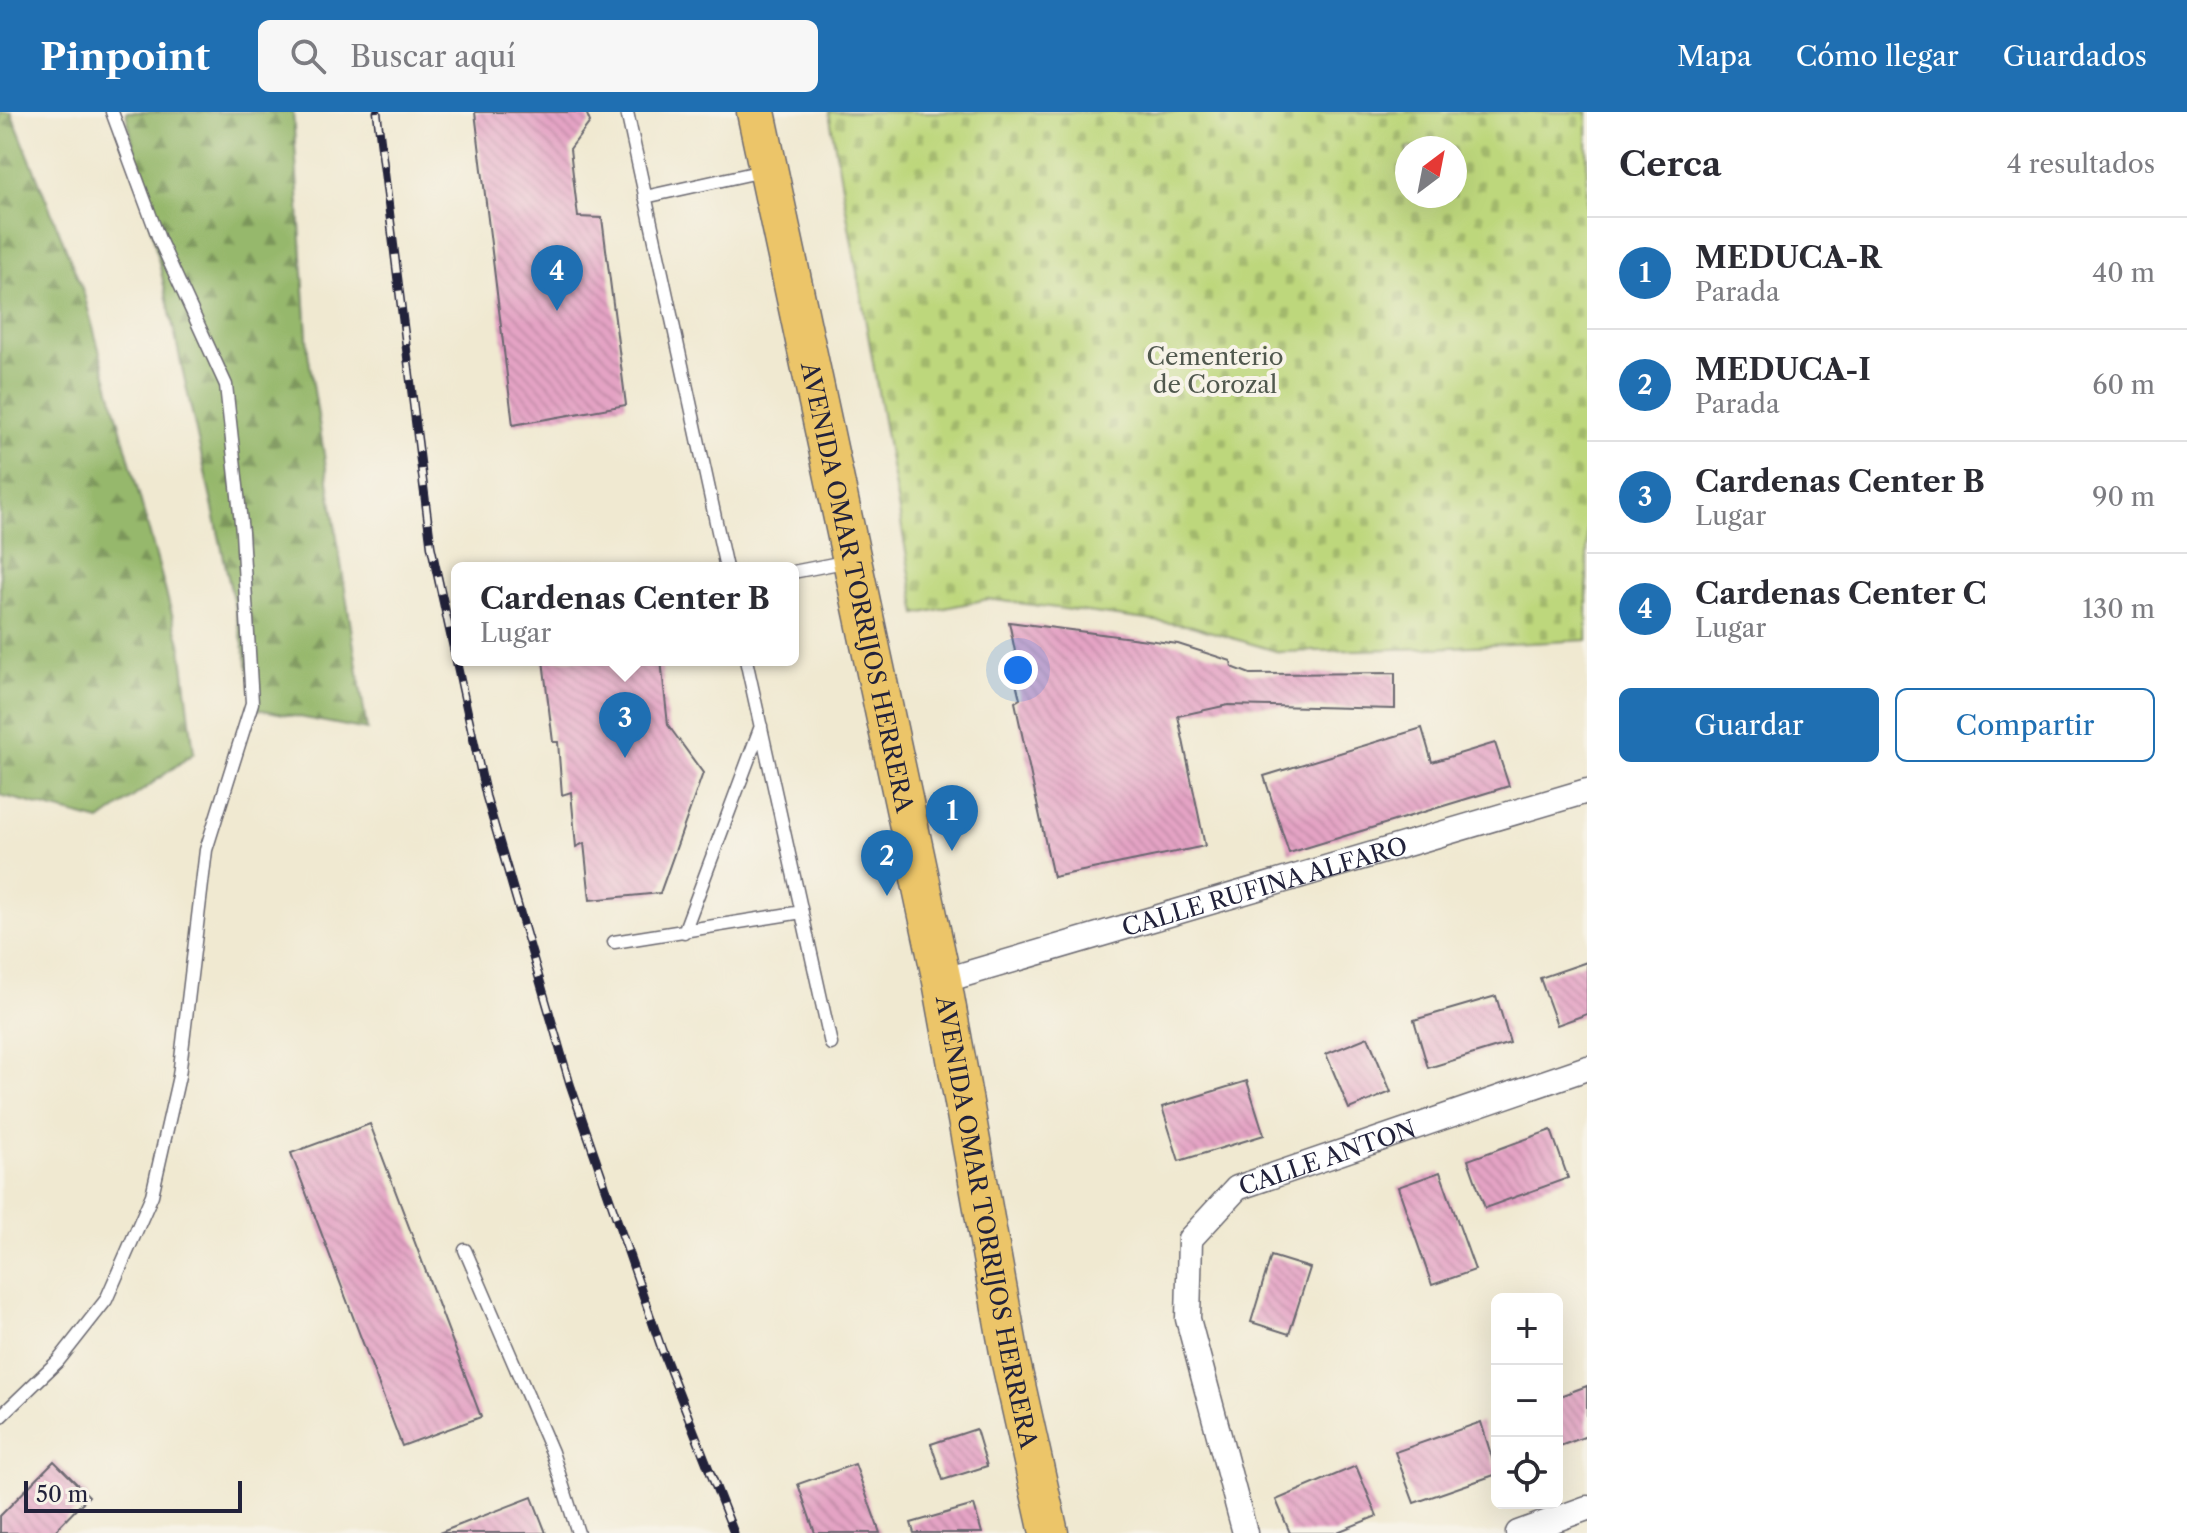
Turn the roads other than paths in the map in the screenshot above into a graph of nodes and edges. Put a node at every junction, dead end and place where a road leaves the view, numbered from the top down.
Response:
1 (112, 112) edge
2 (627, 112) edge
3 (756, 112) edge
4 (768, 170) junction
5 (645, 197) junction
6 (852, 560) junction
7 (725, 562) edge
8 (799, 571) edge
9 (747, 666) edge
10 (761, 726) junction
11 (1587, 791) edge
12 (802, 912) junction
13 (684, 932) junction
14 (614, 942) dead end
15 (942, 981) junction
16 (831, 1044) dead end
17 (1587, 1068) edge
18 (465, 1250) dead end
19 (0, 1417) edge
20 (1587, 1508) edge
21 (578, 1533) edge
22 (1049, 1533) edge
23 (1245, 1533) edge
24 (1518, 1533) edge

1 - 19 lane
2 - 5 lane
3 - 4 main road, AVENIDA OMAR TORRIJOS HERRERA
4 - 5 lane
4 - 6 main road, AVENIDA OMAR TORRIJOS HERRERA
5 - 7 lane
6 - 8 lane
6 - 15 main road, AVENIDA OMAR TORRIJOS HERRERA
9 - 10 lane
10 - 12 lane
10 - 13 lane
11 - 15 street, CALLE RUFINA ALFARO
12 - 13 lane
12 - 16 lane
13 - 14 lane
15 - 22 main road, AVENIDA OMAR TORRIJOS HERRERA
17 - 23 street, CALLE ANTON
18 - 21 lane
20 - 24 street

